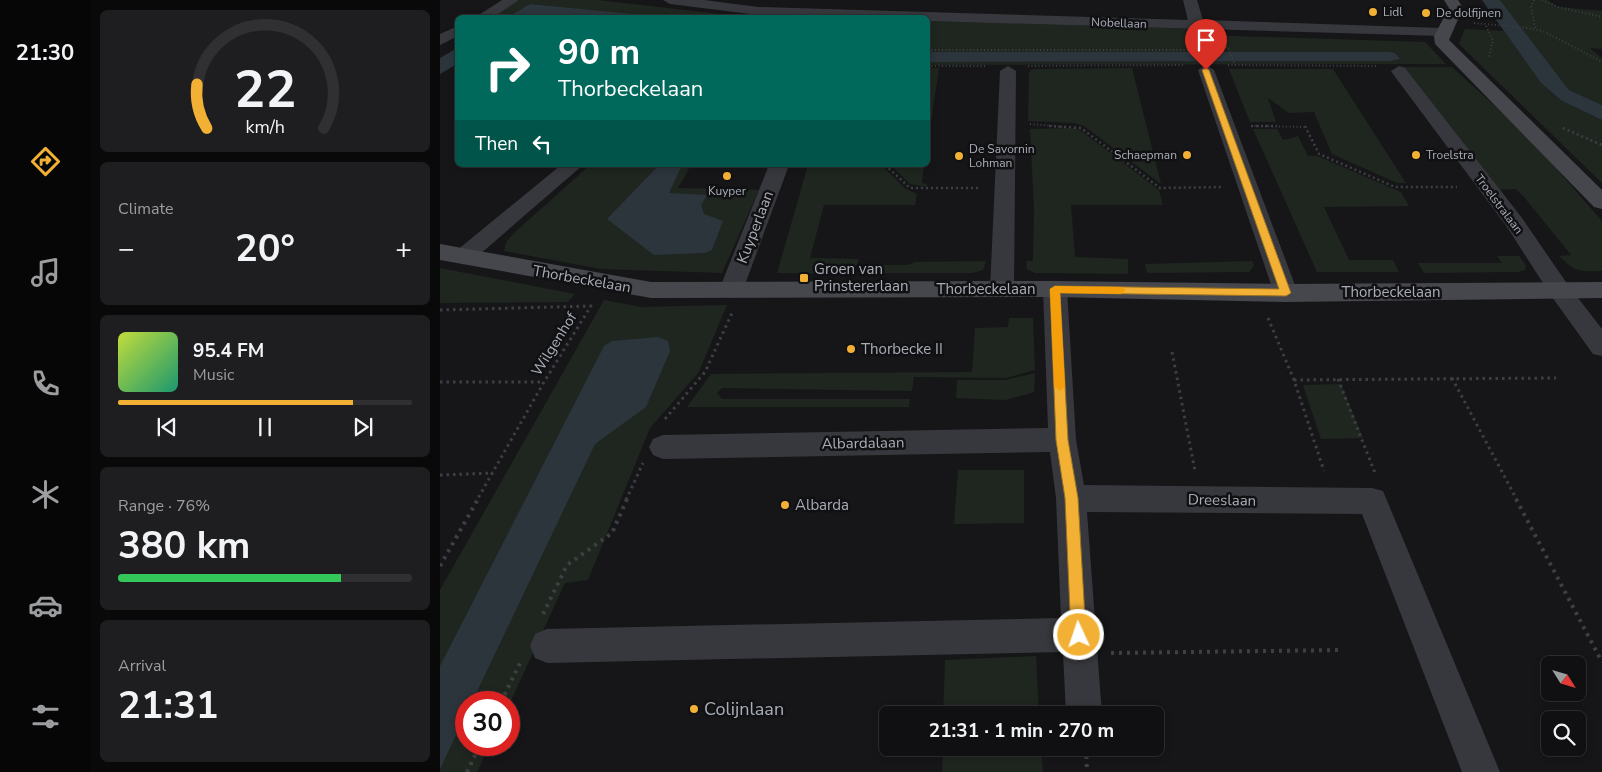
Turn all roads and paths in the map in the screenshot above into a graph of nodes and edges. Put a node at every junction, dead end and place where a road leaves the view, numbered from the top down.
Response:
1 (512, 0) edge
2 (670, 0) edge
3 (1190, 0) edge
4 (1451, 0) edge
5 (1534, 0) edge
6 (1542, 0) edge
7 (703, 2) edge
8 (754, 14) edge
9 (486, 15) edge
10 (794, 15) edge
11 (1602, 17) edge
12 (930, 18) edge
13 (1197, 25) junction
14 (1485, 26) dead end
15 (1535, 28) junction
16 (1441, 32) junction
17 (1190, 44) dead end
18 (930, 50) edge
19 (1229, 50) dead end
20 (1602, 62) edge
21 (1226, 65) dead end
22 (1235, 65) junction
23 (930, 66) edge
24 (1009, 67) junction
25 (1197, 68) joint
26 (1392, 68) joint
27 (1007, 123) junction
28 (1225, 126) junction
29 (571, 167) edge
30 (778, 167) edge
31 (887, 167) edge
32 (1248, 187) junction
33 (1487, 187) junction
34 (1005, 188) junction
35 (1602, 202) edge
36 (440, 252) edge
37 (464, 256) junction
38 (1002, 289) junction
39 (1055, 289) junction
40 (737, 290) junction
41 (1602, 290) edge
42 (1560, 291) junction
43 (1286, 293) junction
44 (440, 310) edge
45 (1602, 347) edge
46 (1172, 352) dead end
47 (1452, 378) junction
48 (1556, 378) dead end
49 (1338, 379) junction
50 (1294, 380) junction
51 (440, 382) edge
52 (544, 382) junction
53 (1062, 440) junction
54 (657, 447) junction
55 (493, 473) junction
56 (1325, 474) dead end
57 (440, 475) edge
58 (1368, 489) junction
59 (1071, 498) junction
60 (1201, 500) junction
61 (440, 566) edge
62 (537, 641) junction
63 (1079, 644) junction
64 (1343, 650) dead end
65 (1602, 662) edge
66 (507, 691) edge
67 (1083, 706) edge
68 (474, 756) edge
69 (1086, 756) edge
70 (466, 772) edge
71 (1087, 772) edge
72 (1481, 772) edge

1 - 9 street
2 - 7 street, Nobellaan
3 - 13 street
4 - 16 street
5 - 15 path
6 - 11 path
7 - 8 street, Nobellaan
8 - 10 street, Nobellaan
12 - 13 street, Nobellaan
13 - 16 street, Nobellaan
14 - 15 path
15 - 20 path
16 - 35 street
17 - 18 path
19 - 22 path
21 - 22 path
22 - 26 path
23 - 24 path
24 - 25 path
24 - 27 street
25 - 28 street
26 - 33 street, Troelstralaan
27 - 32 path
27 - 34 street
28 - 32 street
28 - 33 path
29 - 37 street
30 - 40 street, Kuyperlaan
31 - 34 path
32 - 43 street
33 - 42 street, Troelstralaan
34 - 38 street
36 - 37 street, Thorbeckelaan
37 - 40 street, Thorbeckelaan
38 - 39 street, Thorbeckelaan
38 - 40 street, Thorbeckelaan
39 - 43 street, Thorbeckelaan
39 - 53 street
40 - 54 path
41 - 42 street, Thorbeckelaan
42 - 43 street, Thorbeckelaan
42 - 45 street
43 - 50 path
44 - 52 path, Wilgenhof
46 - 60 path
47 - 48 path
47 - 49 path
47 - 65 path
49 - 50 path
49 - 58 path
50 - 56 path
51 - 52 path
52 - 55 path, Wilgenhof
53 - 54 street, Albardalaan
53 - 59 street
54 - 62 path
55 - 57 path
55 - 61 path, Wilgenhof
58 - 60 street, Dreeslaan
58 - 72 street
59 - 60 street, Dreeslaan
59 - 63 street
62 - 63 street
62 - 66 path
63 - 64 path
63 - 67 street
68 - 70 path
69 - 71 path

